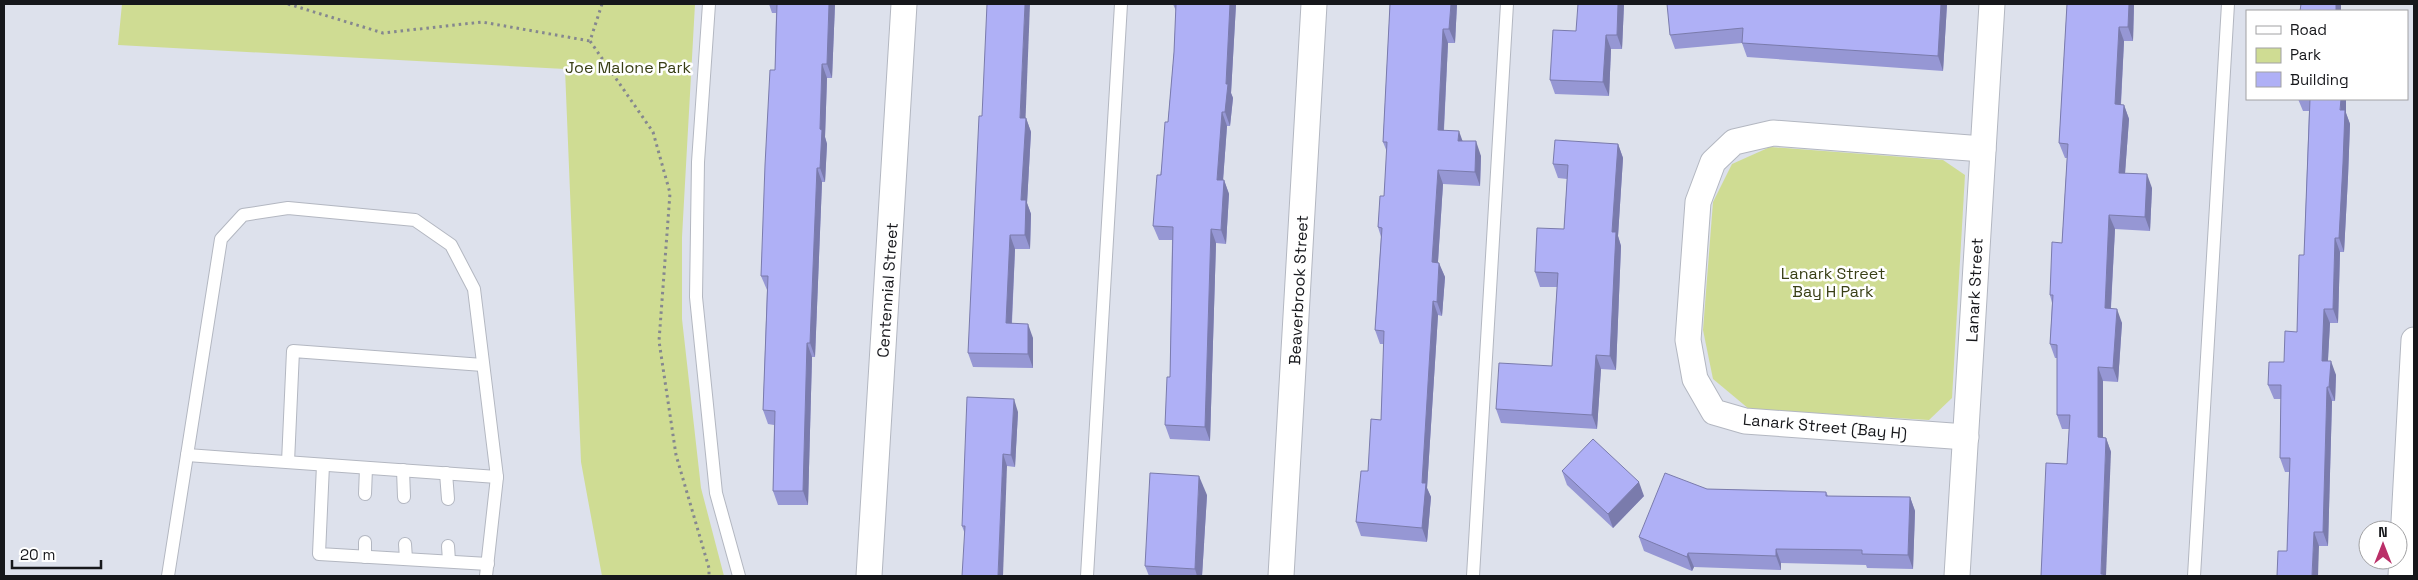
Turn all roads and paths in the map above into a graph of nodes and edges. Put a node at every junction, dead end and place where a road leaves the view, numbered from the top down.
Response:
1 (288, 4) edge
2 (602, 4) edge
3 (709, 4) edge
4 (904, 4) edge
5 (1121, 4) edge
6 (1314, 4) edge
7 (1507, 4) edge
8 (1992, 4) edge
9 (2228, 4) edge
10 (590, 41) junction
11 (1983, 149) junction
12 (2414, 340) edge
13 (483, 365) junction
14 (1966, 437) junction
15 (188, 455) junction
16 (288, 462) junction
17 (323, 465) junction
18 (366, 468) junction
19 (403, 470) junction
20 (446, 473) junction
21 (497, 477) junction
22 (366, 494) dead end
23 (404, 496) dead end
24 (448, 499) dead end
25 (365, 542) dead end
26 (405, 544) dead end
27 (448, 546) dead end
28 (365, 557) junction
29 (406, 559) junction
30 (449, 561) junction
31 (487, 570) edge
32 (168, 576) edge
33 (709, 576) edge
34 (739, 576) edge
35 (869, 576) edge
36 (1087, 576) edge
37 (1281, 576) edge
38 (1473, 576) edge
39 (1957, 576) edge
40 (2194, 576) edge
41 (2400, 576) edge

1 - 10 path
2 - 10 path
3 - 34 lane
4 - 35 street, Centennial Street
5 - 36 lane
6 - 37 street, Beaverbrook Street
7 - 38 lane
8 - 11 street, Lanark Street
9 - 40 lane
10 - 33 path
11 - 14 street, Lanark Street
11 - 14 street, Lanark Street (Bay H)
12 - 41 street
13 - 15 lane
13 - 16 lane
13 - 21 lane
14 - 39 street, Lanark Street
15 - 16 lane
15 - 32 lane
16 - 17 lane
17 - 18 lane
17 - 28 lane
18 - 19 lane
18 - 22 lane
19 - 20 lane
19 - 23 lane
20 - 21 lane
20 - 24 lane
21 - 31 lane
25 - 28 lane
26 - 29 lane
27 - 30 lane
28 - 29 lane
29 - 30 lane
30 - 31 lane

